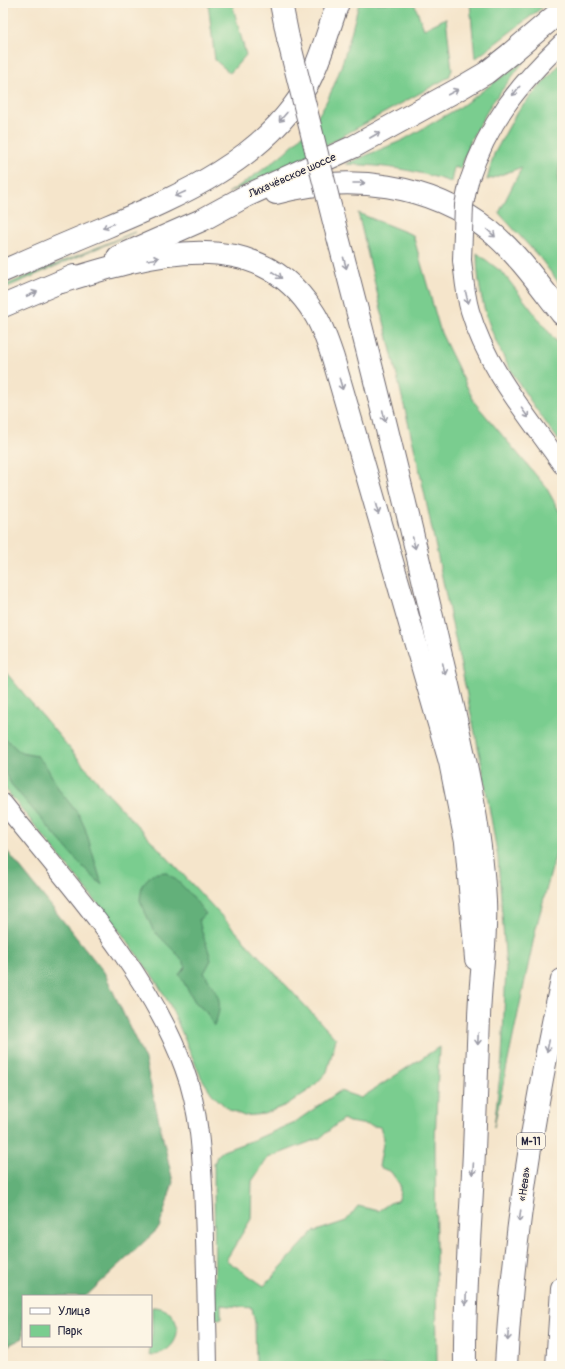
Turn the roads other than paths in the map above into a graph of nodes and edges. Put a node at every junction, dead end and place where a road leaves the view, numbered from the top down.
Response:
1 (280, 3) edge
2 (328, 3) edge
3 (338, 3) edge
4 (562, 10) edge
5 (562, 43) edge
6 (318, 60) junction
7 (202, 220) junction
8 (3, 270) edge
9 (61, 282) junction
10 (3, 306) edge
11 (562, 314) edge
12 (562, 465) edge
13 (3, 804) edge
14 (562, 980) edge
15 (479, 1000) junction
16 (562, 1288) edge
17 (208, 1366) edge
18 (465, 1366) edge
19 (506, 1366) edge
20 (557, 1366) edge

1 -> 15 main road, bridge
2 - 6 main road
3 - 6 main road
7 -> 4 main road, Лихачёвское шоссе
5 -> 12 street, bridge
6 -> 8 main road
7 - 9 main road, Лихачёвское шоссе
7 -> 11 main road
10 -> 9 main road, Лихачёвское шоссе
9 -> 15 main road
13 - 17 street
14 -> 19 main road, «Нева» / М-11
15 -> 18 main road
16 - 20 main road

